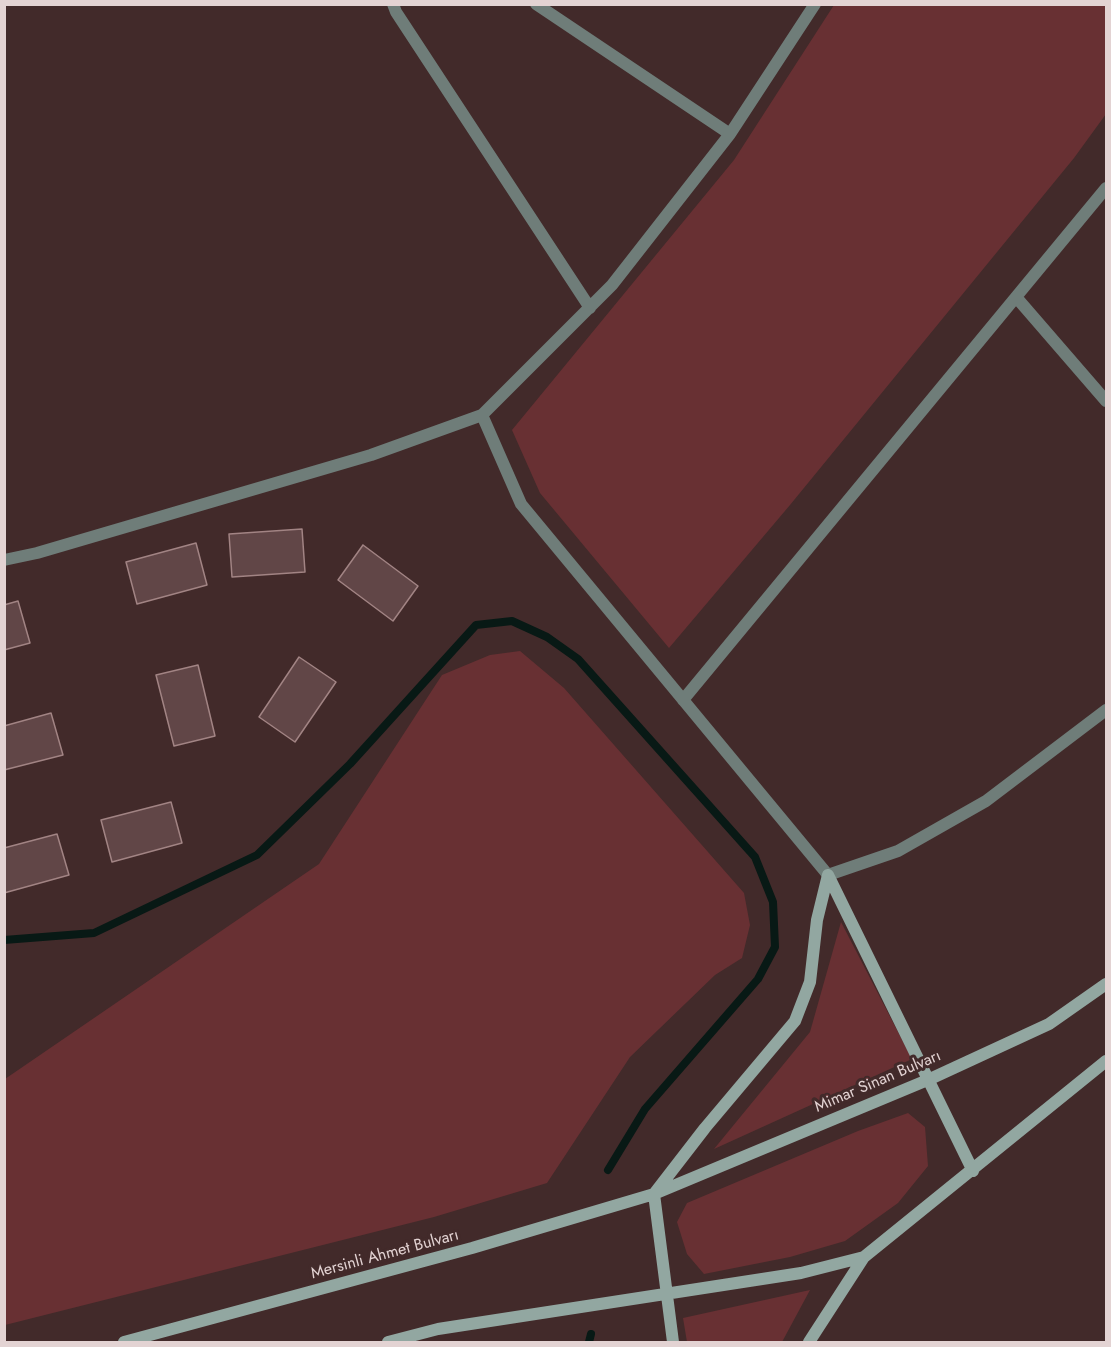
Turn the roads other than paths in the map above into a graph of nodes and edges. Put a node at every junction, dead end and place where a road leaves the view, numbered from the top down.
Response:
1 (393, 4) edge
2 (536, 4) edge
3 (815, 4) edge
4 (730, 134) junction
5 (1107, 188) edge
6 (1016, 297) junction
7 (590, 308) junction
8 (1107, 401) edge
9 (482, 415) junction
10 (4, 560) edge
11 (683, 700) junction
12 (1107, 710) edge
13 (828, 875) junction
14 (1107, 984) edge
15 (1107, 1061) edge
16 (930, 1079) junction
17 (973, 1171) junction
18 (654, 1194) junction
19 (864, 1257) junction
20 (668, 1293) junction
21 (124, 1342) edge
22 (388, 1342) edge
23 (673, 1342) edge
24 (809, 1342) edge

1 - 7 street
2 - 4 street
3 - 4 street
4 - 7 street
5 - 6 street
6 - 8 street
6 - 11 street
7 - 9 street
9 - 10 street
9 - 11 street
11 - 13 street
12 - 13 street
13 - 16 main road
13 - 18 main road
14 - 16 main road, Mimar Sinan Bulvarı
15 - 17 main road
16 - 17 main road
16 - 18 main road, Mimar Sinan Bulvarı
17 - 19 main road
18 - 20 main road
18 - 21 main road, Mersinli Ahmet Bulvarı
19 - 20 main road
19 - 24 main road
20 - 22 main road
20 - 23 main road

